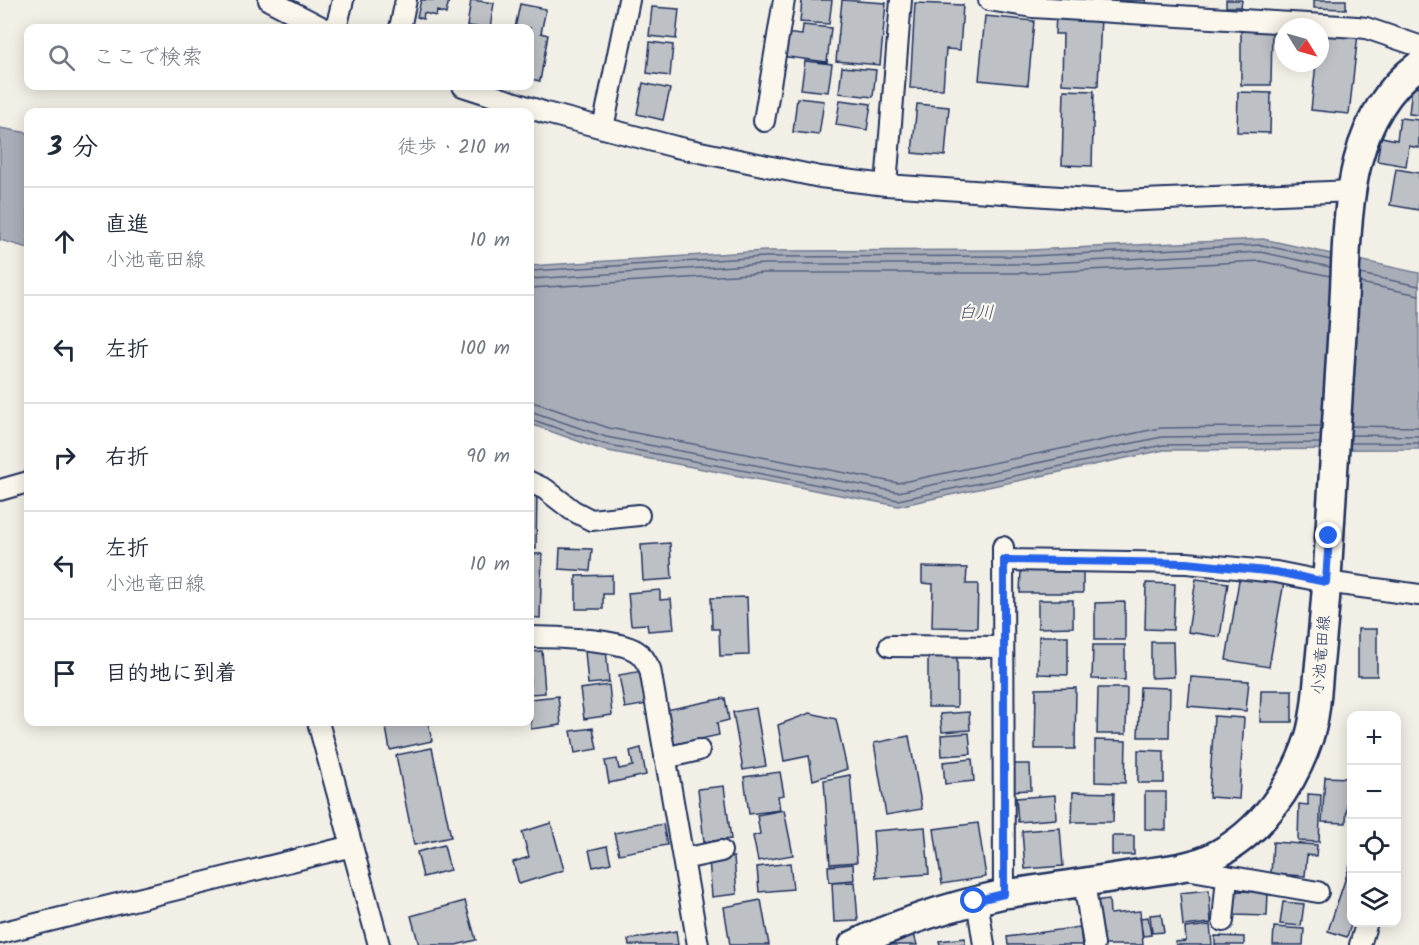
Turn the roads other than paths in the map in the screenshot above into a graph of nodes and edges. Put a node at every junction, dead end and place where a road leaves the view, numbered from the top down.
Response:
1 (269, 0) edge
2 (343, 0) edge
3 (406, 0) edge
4 (629, 0) edge
5 (784, 0) edge
6 (902, 0) edge
7 (989, 0) edge
8 (1161, 7) edge
9 (315, 24) edge
10 (337, 24) edge
11 (401, 24) edge
12 (1419, 46) edge
13 (1419, 64) edge
14 (475, 90) edge
15 (531, 108) edge
16 (534, 109) edge
17 (764, 121) dead end
18 (603, 128) junction
19 (886, 185) junction
20 (1353, 191) junction
21 (24, 483) edge
22 (534, 484) edge
23 (0, 490) edge
24 (639, 515) dead end
25 (1326, 582) junction
26 (1419, 595) edge
27 (534, 637) edge
28 (890, 646) dead end
29 (1004, 647) junction
30 (319, 726) edge
31 (699, 750) dead end
32 (665, 758) junction
33 (352, 846) junction
34 (721, 851) dead end
35 (683, 859) junction
36 (1177, 867) junction
37 (1227, 876) junction
38 (1084, 882) junction
39 (1318, 892) dead end
40 (1004, 894) junction
41 (977, 900) junction
42 (1223, 921) dead end
43 (1365, 927) edge
44 (0, 933) edge
45 (379, 945) edge
46 (698, 945) edge
47 (853, 945) edge
48 (984, 945) edge
49 (1094, 945) edge
50 (1360, 945) edge

1 - 9 street
2 - 10 street
3 - 11 street
4 - 18 street
5 - 17 street
6 - 19 street
7 - 8 street
8 - 12 street
13 - 20 main road, 小池竜田線
14 - 15 street
16 - 18 street
18 - 19 street
19 - 20 street
20 - 25 main road, 小池竜田線
21 - 23 street
22 - 24 street
25 - 26 street
25 - 29 street
25 - 36 main road, 小池竜田線
27 - 32 street
28 - 29 street
29 - 40 street
30 - 33 street
31 - 32 street
32 - 35 street
33 - 44 street
33 - 45 street
34 - 35 street
35 - 46 street
36 - 37 street
36 - 38 main road, 小池竜田線
37 - 39 street
37 - 42 street
38 - 40 main road, 小池竜田線
38 - 49 street
40 - 41 main road, 小池竜田線
41 - 47 main road, 小池竜田線
41 - 48 street
43 - 50 street

